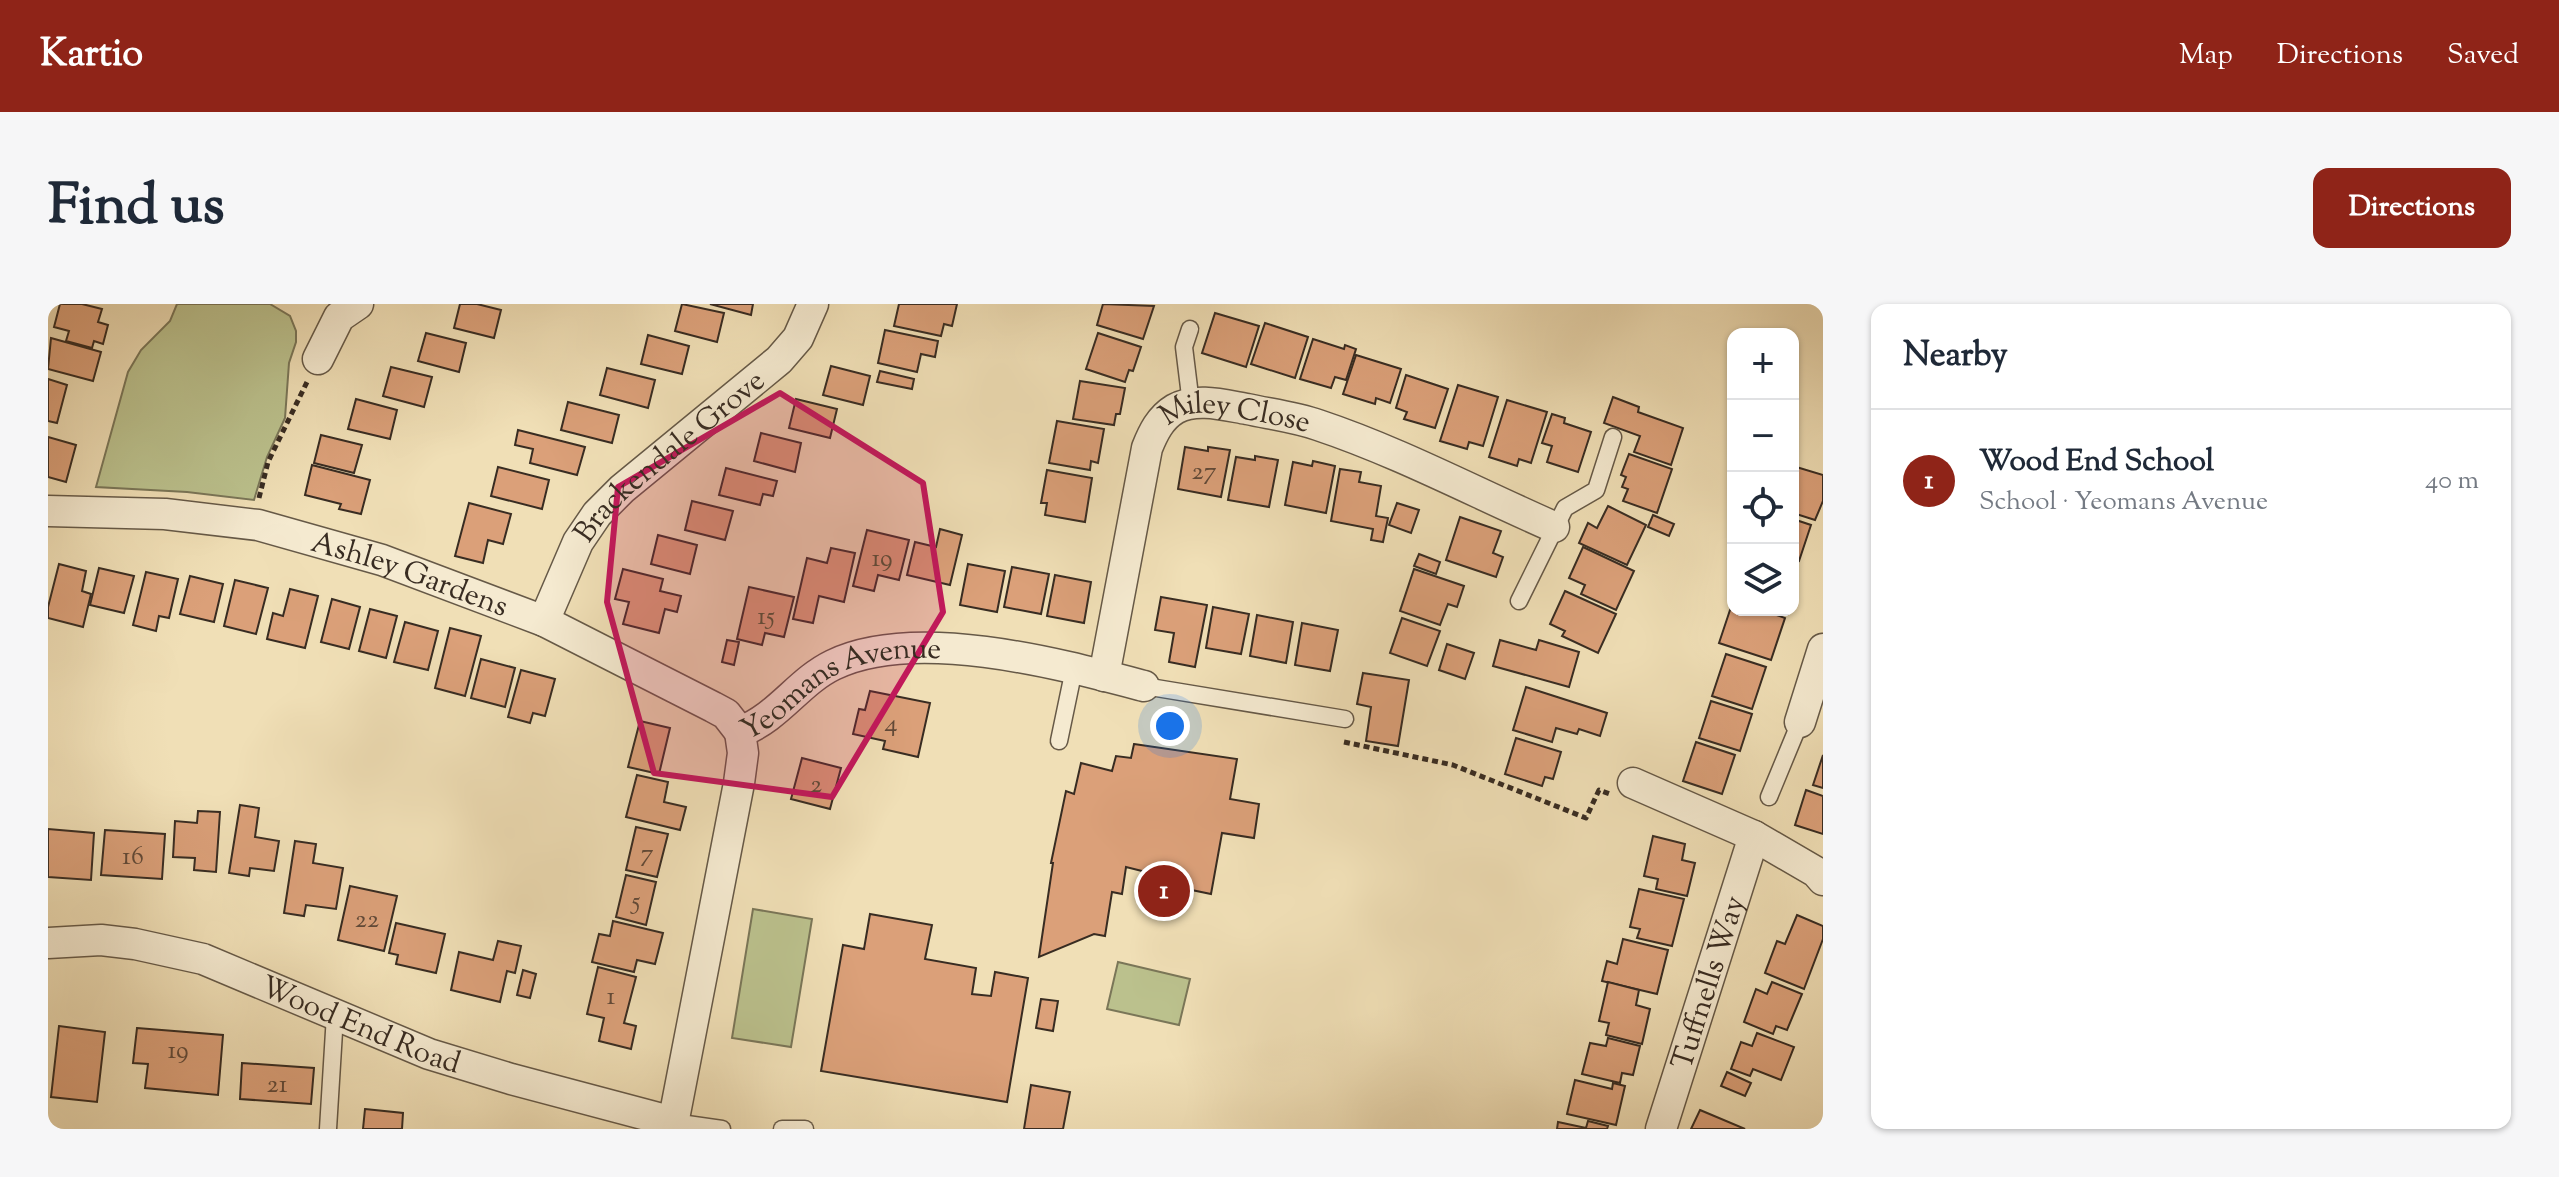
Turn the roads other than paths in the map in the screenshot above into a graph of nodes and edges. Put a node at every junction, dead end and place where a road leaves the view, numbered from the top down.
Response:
1 (813, 304) edge
2 (338, 308) edge
3 (1190, 329) dead end
4 (318, 359) road end
5 (1191, 404) junction
6 (1613, 437) dead end
7 (48, 511) edge
8 (1554, 527) junction
9 (1519, 601) dead end
10 (544, 621) junction
11 (1823, 649) edge
12 (1074, 669) junction
13 (1104, 676) junction
14 (1144, 686) joint
15 (1345, 719) dead end
16 (1800, 722) joint
17 (740, 732) junction
18 (1059, 741) dead end
19 (1633, 783) road end
20 (1769, 797) dead end
21 (1754, 836) junction
22 (1823, 880) edge
23 (48, 943) edge
24 (335, 1015) junction
25 (672, 1125) edge
26 (328, 1129) edge
27 (722, 1129) edge
28 (782, 1129) edge
29 (805, 1129) edge
30 (1661, 1129) edge

1 - 10 street, Brackendale Grove
2 - 4 street
3 - 5 lane
5 - 8 street, Miley Close
5 - 13 street, Miley Close
6 - 8 lane
7 - 10 street, Ashley Gardens
8 - 9 lane
10 - 17 street, Ashley Gardens
11 - 16 street
12 - 13 street, Yeomans Avenue
12 - 17 street, Yeomans Avenue
12 - 18 lane
13 - 14 street, Yeomans Avenue
14 - 15 lane
16 - 20 lane
17 - 25 street, Yeomans Avenue
19 - 21 street
21 - 22 street
21 - 30 street, Tuffnells Way
23 - 24 street, Wood End Road
24 - 25 street, Wood End Road
24 - 26 lane
25 - 27 lane
28 - 29 lane

